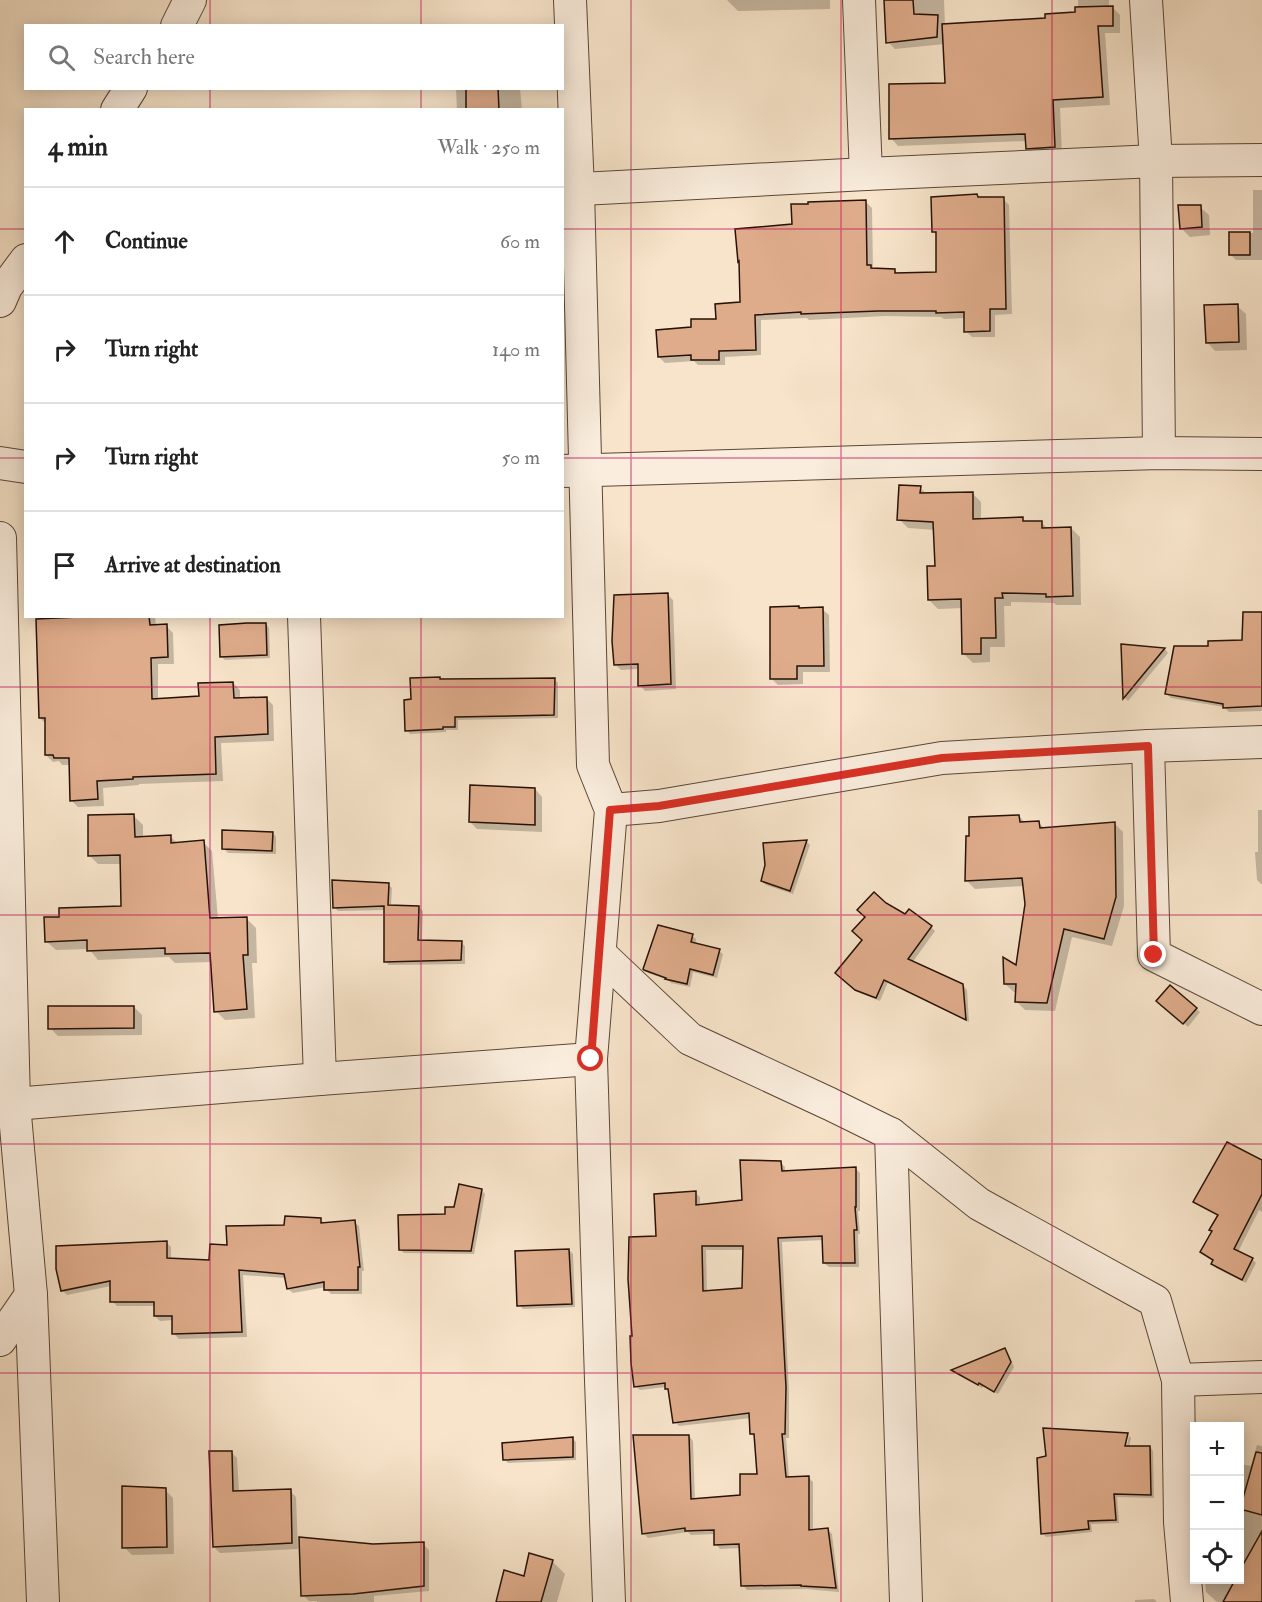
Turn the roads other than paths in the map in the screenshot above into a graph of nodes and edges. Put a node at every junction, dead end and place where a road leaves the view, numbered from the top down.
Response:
1 (190, 0) edge
2 (570, 0) edge
3 (859, 0) edge
4 (1146, 0) edge
5 (178, 24) edge
6 (129, 90) edge
7 (118, 108) edge
8 (1262, 160) edge
9 (1155, 161) junction
10 (866, 174) junction
11 (570, 190) edge
12 (24, 263) edge
13 (2, 293) edge
14 (1159, 453) junction
15 (1262, 454) edge
16 (0, 463) edge
17 (24, 467) edge
18 (574, 470) edge
19 (0, 538) edge
20 (304, 618) edge
21 (1262, 742) edge
22 (1148, 746) junction
23 (610, 810) junction
24 (600, 954) junction
25 (1262, 1009) edge
26 (591, 1059) junction
27 (320, 1078) junction
28 (14, 1104) junction
29 (891, 1134) junction
30 (31, 1295) junction
31 (0, 1340) edge
32 (1262, 1377) edge
33 (1178, 1380) junction
34 (43, 1602) edge
35 (609, 1602) edge
36 (906, 1602) edge
37 (1187, 1602) edge

1 - 5 street
2 - 11 street
3 - 10 street
4 - 9 street
6 - 7 street
8 - 9 street
9 - 10 street
9 - 14 street
10 - 11 street
11 - 18 street
12 - 13 street
14 - 15 street
14 - 18 street
16 - 17 street
18 - 23 street
19 - 28 street
20 - 27 street
21 - 22 street
22 - 23 street
22 - 25 street
23 - 24 street
24 - 26 street
24 - 29 street
26 - 27 street
26 - 35 street
27 - 28 street
28 - 30 street
29 - 33 street
29 - 36 street
30 - 31 street
30 - 34 street
32 - 33 street
33 - 37 street

